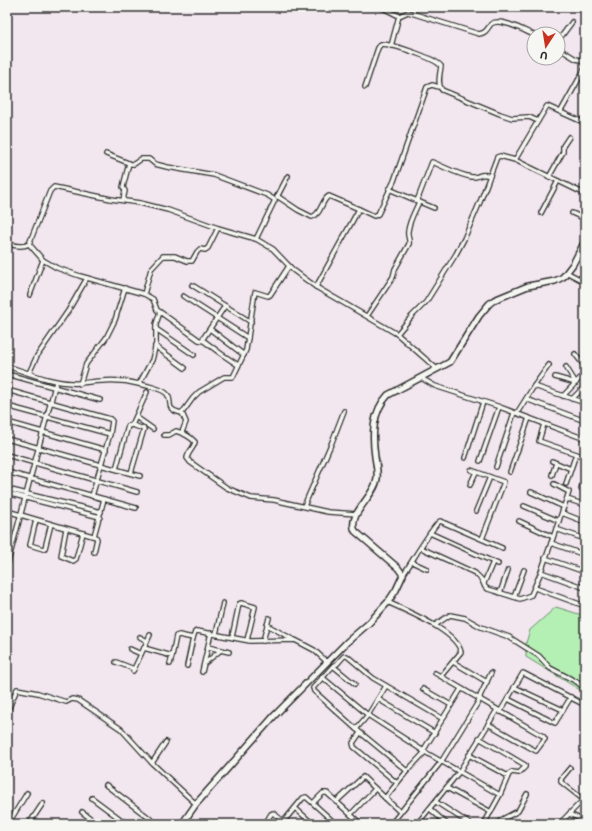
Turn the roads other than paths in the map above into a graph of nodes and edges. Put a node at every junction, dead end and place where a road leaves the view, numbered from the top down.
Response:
1 (381, 7) edge
2 (399, 16) junction
3 (572, 22) dead end
4 (566, 30) edge
5 (526, 32) edge
6 (391, 46) junction
7 (566, 53) edge
8 (585, 61) edge
9 (585, 68) edge
10 (365, 87) dead end
11 (440, 87) junction
12 (561, 111) junction
13 (538, 121) junction
14 (585, 123) edge
15 (569, 137) dead end
16 (106, 154) dead end
17 (515, 160) junction
18 (129, 163) junction
19 (288, 176) dead end
20 (490, 176) junction
21 (549, 177) junction
22 (558, 181) junction
23 (389, 189) junction
24 (585, 194) edge
25 (278, 196) junction
26 (123, 200) junction
27 (275, 200) junction
28 (418, 202) junction
29 (434, 208) dead end
30 (359, 209) junction
31 (541, 213) dead end
32 (572, 213) dead end
33 (585, 219) edge
34 (218, 228) junction
35 (256, 240) junction
36 (585, 241) edge
37 (7, 243) edge
38 (29, 244) junction
39 (43, 260) junction
40 (289, 266) junction
41 (568, 273) junction
42 (87, 278) junction
43 (585, 282) edge
44 (192, 284) dead end
45 (316, 287) junction
46 (125, 288) junction
47 (144, 294) junction
48 (30, 295) dead end
49 (183, 296) dead end
50 (225, 306) junction
51 (160, 312) junction
52 (367, 316) junction
53 (217, 318) junction
54 (251, 322) junction
55 (156, 329) junction
56 (210, 329) junction
57 (397, 334) junction
58 (248, 338) junction
59 (202, 340) junction
60 (155, 346) junction
61 (575, 354) dead end
62 (194, 355) dead end
63 (244, 355) junction
64 (238, 365) junction
65 (550, 365) dead end
66 (7, 366) edge
67 (566, 367) dead end
68 (585, 367) edge
69 (185, 368) dead end
70 (437, 369) junction
71 (29, 373) junction
72 (585, 373) edge
73 (7, 374) edge
74 (570, 374) junction
75 (554, 377) dead end
76 (421, 378) junction
77 (565, 380) junction
78 (56, 382) junction
79 (576, 383) junction
80 (80, 384) junction
81 (139, 384) junction
82 (534, 386) junction
83 (585, 386) edge
84 (54, 388) junction
85 (7, 390) edge
86 (147, 392) dead end
87 (563, 396) junction
88 (572, 399) junction
89 (100, 400) dead end
90 (526, 400) junction
91 (50, 402) junction
92 (484, 402) junction
93 (585, 403) edge
94 (7, 406) edge
95 (499, 407) junction
96 (344, 411) dead end
97 (182, 413) junction
98 (516, 413) junction
99 (47, 417) junction
100 (136, 417) junction
101 (529, 418) junction
102 (585, 421) edge
103 (7, 422) edge
104 (145, 424) junction
105 (544, 424) junction
106 (132, 425) junction
107 (144, 429) junction
108 (153, 429) dead end
109 (43, 432) junction
110 (182, 432) junction
111 (110, 434) junction
112 (164, 435) dead end
113 (7, 439) edge
114 (585, 439) edge
115 (39, 448) junction
116 (106, 450) junction
117 (576, 454) junction
118 (7, 455) edge
119 (585, 457) edge
120 (465, 458) dead end
121 (480, 461) dead end
122 (552, 462) dead end
123 (35, 463) junction
124 (556, 463) junction
125 (101, 466) junction
126 (496, 467) dead end
127 (116, 469) junction
128 (571, 469) junction
129 (471, 470) dead end
130 (7, 472) edge
131 (476, 472) junction
132 (510, 472) dead end
133 (131, 473) junction
134 (552, 475) dead end
135 (140, 476) dead end
136 (585, 476) edge
137 (490, 477) junction
138 (31, 478) junction
139 (97, 481) junction
140 (554, 484) dead end
141 (566, 484) dead end
142 (470, 485) dead end
143 (7, 488) edge
144 (585, 491) edge
145 (137, 492) dead end
146 (531, 492) dead end
147 (7, 493) edge
148 (26, 494) junction
149 (92, 496) junction
150 (25, 499) junction
151 (104, 499) junction
152 (567, 499) junction
153 (585, 505) edge
154 (304, 506) junction
155 (524, 506) dead end
156 (564, 507) junction
157 (136, 508) dead end
158 (7, 511) edge
159 (476, 511) dead end
160 (101, 512) junction
161 (562, 513) junction
162 (357, 514) junction
163 (21, 515) junction
164 (100, 517) junction
165 (36, 520) junction
166 (519, 521) dead end
167 (559, 521) junction
168 (585, 522) edge
169 (51, 524) junction
170 (66, 529) junction
171 (556, 529) junction
172 (83, 533) junction
173 (430, 533) junction
174 (94, 536) junction
175 (553, 536) junction
176 (585, 538) edge
177 (482, 539) junction
178 (551, 543) junction
179 (421, 548) junction
180 (502, 548) dead end
181 (94, 552) dead end
182 (585, 555) edge
183 (545, 558) junction
184 (412, 562) junction
185 (493, 562) junction
186 (498, 564) dead end
187 (7, 566) edge
188 (427, 569) dead end
189 (508, 570) dead end
190 (524, 570) dead end
191 (541, 572) junction
192 (585, 572) edge
193 (403, 575) junction
194 (484, 583) junction
195 (535, 588) junction
196 (585, 588) edge
197 (500, 593) junction
198 (514, 597) junction
199 (388, 602) junction
200 (223, 603) dead end
201 (585, 606) edge
202 (269, 618) dead end
203 (267, 625) junction
204 (435, 625) junction
205 (211, 633) junction
206 (216, 634) junction
207 (150, 635) dead end
208 (140, 637) dead end
209 (232, 637) junction
210 (193, 638) junction
211 (247, 640) junction
212 (295, 640) junction
213 (147, 641) junction
214 (263, 641) junction
215 (208, 647) junction
216 (144, 648) junction
217 (130, 649) dead end
218 (221, 650) junction
219 (229, 652) dead end
220 (141, 654) junction
221 (172, 656) junction
222 (116, 662) dead end
223 (327, 662) junction
224 (453, 662) junction
225 (170, 664) dead end
226 (204, 664) junction
227 (187, 666) dead end
228 (333, 666) junction
229 (202, 672) dead end
230 (435, 673) dead end
231 (491, 673) dead end
232 (441, 676) junction
233 (322, 677) junction
234 (487, 682) junction
235 (355, 684) dead end
236 (386, 686) junction
237 (514, 687) junction
238 (423, 689) dead end
239 (461, 689) junction
240 (585, 689) edge
241 (571, 697) junction
242 (378, 699) junction
243 (480, 699) junction
244 (508, 700) junction
245 (583, 704) dead end
246 (451, 705) junction
247 (563, 710) junction
248 (499, 711) junction
249 (7, 712) edge
250 (368, 715) junction
251 (443, 719) junction
252 (488, 724) junction
253 (356, 729) junction
254 (435, 732) junction
255 (360, 733) junction
256 (479, 738) junction
257 (166, 742) dead end
258 (424, 752) junction
259 (469, 755) junction
260 (441, 762) junction
261 (152, 763) junction
262 (570, 768) dead end
263 (407, 771) junction
264 (459, 772) junction
265 (508, 776) junction
266 (397, 783) junction
267 (106, 785) dead end
268 (447, 788) junction
269 (375, 789) junction
270 (27, 793) dead end
271 (528, 794) dead end
272 (500, 795) junction
273 (92, 798) dead end
274 (385, 798) junction
275 (584, 800) edge
276 (336, 802) junction
277 (436, 802) junction
278 (43, 803) dead end
279 (314, 803) junction
280 (196, 804) junction
281 (295, 808) junction
282 (430, 809) junction
283 (82, 812) dead end
284 (400, 812) junction
285 (491, 812) junction
286 (351, 814) junction
287 (569, 814) junction
288 (284, 821) junction
289 (585, 821) edge
290 (419, 823) edge
291 (8, 824) edge
292 (29, 824) edge
293 (98, 824) edge
294 (126, 824) edge
295 (157, 824) edge
296 (182, 824) edge
297 (265, 824) edge
298 (287, 824) edge
299 (313, 824) edge
300 (336, 824) edge
301 (361, 824) edge
302 (391, 824) edge
303 (447, 824) edge
304 (470, 824) edge
305 (484, 824) edge
306 (498, 824) edge
307 (560, 824) edge

1 - 2 street
2 - 5 street
2 - 6 street
3 - 4 street
6 - 10 street
6 - 11 street
7 - 8 street
9 - 12 street
11 - 13 street
11 - 23 street
12 - 13 street
12 - 14 street
13 - 17 street
15 - 21 street
16 - 18 street
17 - 20 street
17 - 21 street
18 - 26 street
18 - 27 street
19 - 25 street
20 - 28 street
20 - 57 street
21 - 22 street
22 - 24 street
22 - 31 street
23 - 28 street
23 - 30 street
25 - 27 street
25 - 30 street
26 - 34 street
26 - 38 street
27 - 35 street
28 - 29 street
28 - 52 street
30 - 45 street
32 - 33 street
34 - 35 street
34 - 47 street
35 - 40 street
36 - 41 street
37 - 38 street
38 - 39 street
39 - 42 street
39 - 48 street
40 - 45 street
40 - 54 street
41 - 43 street
41 - 70 street
42 - 46 street
42 - 71 street
44 - 50 street
45 - 52 street
46 - 47 street
46 - 80 street
47 - 51 street
49 - 53 street
50 - 53 street
50 - 54 street
51 - 55 street
51 - 59 street
52 - 57 street
53 - 56 street
53 - 58 street
54 - 58 street
55 - 60 street
55 - 62 street
56 - 59 street
56 - 63 street
57 - 70 street
58 - 63 street
59 - 64 street
60 - 69 street
60 - 81 street
61 - 68 street
63 - 64 street
64 - 97 street
65 - 82 street
66 - 71 street
67 - 74 street
70 - 76 street
71 - 78 street
72 - 79 street
73 - 84 street
74 - 77 street
74 - 79 street
75 - 77 street
76 - 92 street
76 - 162 street
77 - 79 street
78 - 80 street
78 - 84 street
79 - 87 street
80 - 81 street
81 - 97 street
82 - 87 street
82 - 90 street
83 - 88 street
84 - 89 street
84 - 91 street
85 - 91 street
86 - 100 street
87 - 88 street
88 - 93 street
90 - 98 street
90 - 102 street
91 - 99 street
91 - 111 street
92 - 95 street
92 - 120 street
94 - 99 street
95 - 98 street
95 - 121 street
96 - 154 street
97 - 110 street
98 - 101 street
98 - 126 street
99 - 109 street
99 - 111 street
100 - 104 street
100 - 106 street
101 - 105 street
101 - 132 street
103 - 109 street
104 - 107 street
104 - 108 street
105 - 114 street
105 - 117 street
106 - 107 street
106 - 127 street
107 - 133 street
109 - 115 street
109 - 116 street
110 - 112 street
110 - 154 street
111 - 116 street
113 - 115 street
115 - 123 street
115 - 125 street
116 - 125 street
117 - 119 street
117 - 128 street
118 - 123 street
122 - 124 street
123 - 138 street
123 - 139 street
124 - 128 street
124 - 134 street
125 - 127 street
125 - 139 street
127 - 133 street
128 - 141 street
129 - 131 street
130 - 138 street
131 - 137 street
131 - 142 street
133 - 135 street
136 - 144 street
137 - 159 street
137 - 177 street
138 - 148 street
138 - 149 street
139 - 145 street
139 - 149 street
140 - 152 street
143 - 148 street
146 - 156 street
147 - 150 street
148 - 150 street
148 - 160 street
149 - 151 street
150 - 163 street
150 - 164 street
151 - 157 street
151 - 160 street
152 - 153 street
152 - 156 street
154 - 162 street
155 - 167 street
156 - 161 street
158 - 163 street
160 - 164 street
161 - 167 street
161 - 168 street
162 - 193 street
163 - 165 street
163 - 187 street
164 - 174 street
165 - 169 street
165 - 169 street
166 - 175 street
167 - 171 street
169 - 170 street
170 - 172 street
170 - 172 street
171 - 175 street
171 - 176 street
172 - 174 street
173 - 177 street
173 - 179 street
173 - 185 street
174 - 181 street
175 - 178 street
177 - 180 street
178 - 182 street
178 - 183 street
179 - 184 street
179 - 194 street
183 - 191 street
183 - 192 street
184 - 188 street
184 - 193 street
185 - 186 street
185 - 194 street
189 - 197 street
190 - 198 street
191 - 195 street
191 - 196 street
193 - 199 street
194 - 197 street
195 - 198 street
195 - 201 street
197 - 198 street
199 - 204 street
199 - 223 street
200 - 206 street
202 - 203 street
203 - 212 street
203 - 214 street
204 - 224 street
204 - 240 street
205 - 206 street
205 - 210 street
205 - 215 street
206 - 209 street
207 - 213 street
208 - 213 street
209 - 211 street
209 - 211 street
210 - 221 street
210 - 227 street
211 - 214 street
212 - 214 street
212 - 223 street
213 - 216 street
215 - 218 street
215 - 226 street
216 - 220 street
216 - 221 street
217 - 220 street
218 - 219 street
218 - 226 street
220 - 222 street
221 - 225 street
223 - 280 street
224 - 232 street
224 - 234 street
226 - 229 street
228 - 233 street
228 - 235 street
228 - 236 street
230 - 232 street
231 - 234 street
232 - 239 street
233 - 250 street
233 - 253 street
234 - 243 street
236 - 242 street
236 - 251 street
237 - 241 street
237 - 244 street
237 - 247 street
238 - 246 street
239 - 243 street
239 - 246 street
241 - 245 street
241 - 247 street
242 - 250 street
242 - 254 street
243 - 248 street
243 - 260 street
244 - 247 street
244 - 248 street
246 - 251 street
248 - 252 street
248 - 252 street
249 - 261 street
250 - 253 street
250 - 258 street
251 - 254 street
252 - 256 street
253 - 255 street
254 - 258 street
255 - 263 street
255 - 266 street
256 - 259 street
256 - 265 street
257 - 261 street
258 - 260 street
258 - 263 street
259 - 264 street
259 - 265 street
260 - 264 street
260 - 284 street
261 - 280 street
262 - 275 street
263 - 266 street
264 - 268 street
264 - 272 street
265 - 272 street
266 - 274 street
267 - 295 street
268 - 277 street
268 - 285 street
269 - 274 street
269 - 276 street
269 - 286 street
270 - 291 street
271 - 306 street
272 - 285 street
273 - 294 street
274 - 284 street
275 - 287 street
276 - 279 street
276 - 286 street
277 - 282 street
277 - 304 street
278 - 292 street
279 - 281 street
279 - 300 street
280 - 296 street
281 - 288 street
281 - 299 street
282 - 290 street
282 - 303 street
283 - 293 street
284 - 302 street
285 - 305 street
286 - 301 street
287 - 289 street
287 - 307 street
288 - 297 street
288 - 298 street

